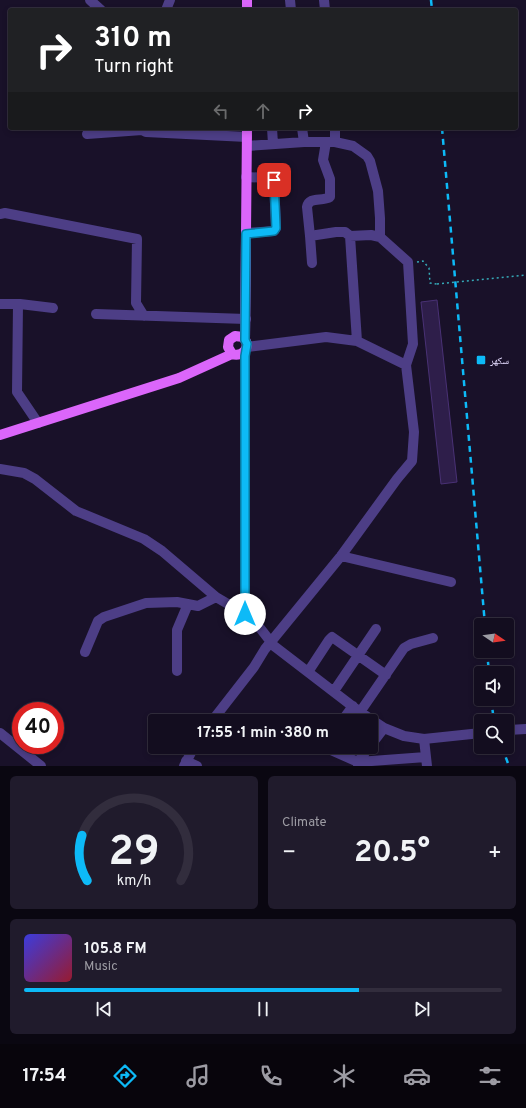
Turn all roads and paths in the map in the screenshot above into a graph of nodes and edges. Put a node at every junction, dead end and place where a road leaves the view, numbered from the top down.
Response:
1 (90, 0) edge
2 (99, 6) edge
3 (272, 130) edge
4 (302, 130) edge
5 (334, 130) edge
6 (87, 134) dead end
7 (247, 137) edge
8 (304, 142) junction
9 (330, 142) junction
10 (273, 144) junction
11 (246, 177) junction
12 (0, 214) edge
13 (246, 234) junction
14 (310, 236) junction
15 (350, 236) junction
16 (380, 237) junction
17 (312, 262) dead end
18 (408, 262) junction
19 (526, 275) edge
20 (0, 304) edge
21 (18, 304) junction
22 (53, 308) dead end
23 (96, 314) dead end
24 (144, 316) junction
25 (246, 320) junction
26 (357, 341) junction
27 (246, 346) junction
28 (232, 354) junction
29 (406, 365) junction
30 (38, 423) junction
31 (0, 435) edge
32 (0, 469) edge
33 (341, 556) junction
34 (451, 582) dead end
35 (216, 597) junction
36 (188, 604) junction
37 (245, 614) junction
38 (376, 629) dead end
39 (434, 638) dead end
40 (272, 642) junction
41 (85, 652) dead end
42 (358, 655) junction
43 (177, 671) dead end
44 (308, 672) junction
45 (386, 675) junction
46 (334, 691) junction
47 (356, 709) junction
48 (218, 714) edge
49 (350, 714) edge
50 (362, 714) edge
51 (378, 725) edge
52 (384, 728) junction
53 (526, 728) edge
54 (514, 729) edge
55 (0, 733) edge
56 (474, 734) edge
57 (378, 736) edge
58 (424, 740) junction
59 (190, 754) edge
60 (347, 754) edge
61 (365, 754) edge
62 (426, 761) edge
63 (185, 764) edge
64 (358, 764) edge
65 (41, 766) edge
66 (197, 766) edge

1 - 2 street
3 - 10 street
4 - 8 street
5 - 9 street
6 - 7 street
7 - 10 street
7 - 11 main road
8 - 9 street
8 - 10 street
9 - 14 street
9 - 16 street
11 - 13 main road
11 - 13 street
12 - 24 street
13 - 25 main road
14 - 15 street
14 - 17 street
15 - 16 street
15 - 26 street
16 - 18 street
18 - 19 path, bridge
18 - 29 street
20 - 21 street
21 - 22 street
21 - 30 street
23 - 24 street
24 - 25 street
25 - 27 main road
26 - 27 street
26 - 29 street
27 - 28 main road
27 - 28 main road
27 - 37 street
28 - 30 main road
29 - 33 street
30 - 31 main road
32 - 35 street
33 - 34 street
33 - 40 street
35 - 36 street
35 - 37 street
36 - 41 street
36 - 43 street
37 - 40 street
38 - 42 street
39 - 45 street
40 - 44 street
40 - 48 street
42 - 44 street
42 - 45 street
42 - 46 street
44 - 46 street
45 - 47 street
46 - 47 street
47 - 49 street
47 - 50 street
51 - 52 street
52 - 57 street
52 - 58 street
53 - 54 street
55 - 65 street
56 - 58 street
58 - 62 street
59 - 63 street
60 - 64 street
61 - 64 street
62 - 64 street
63 - 66 street

